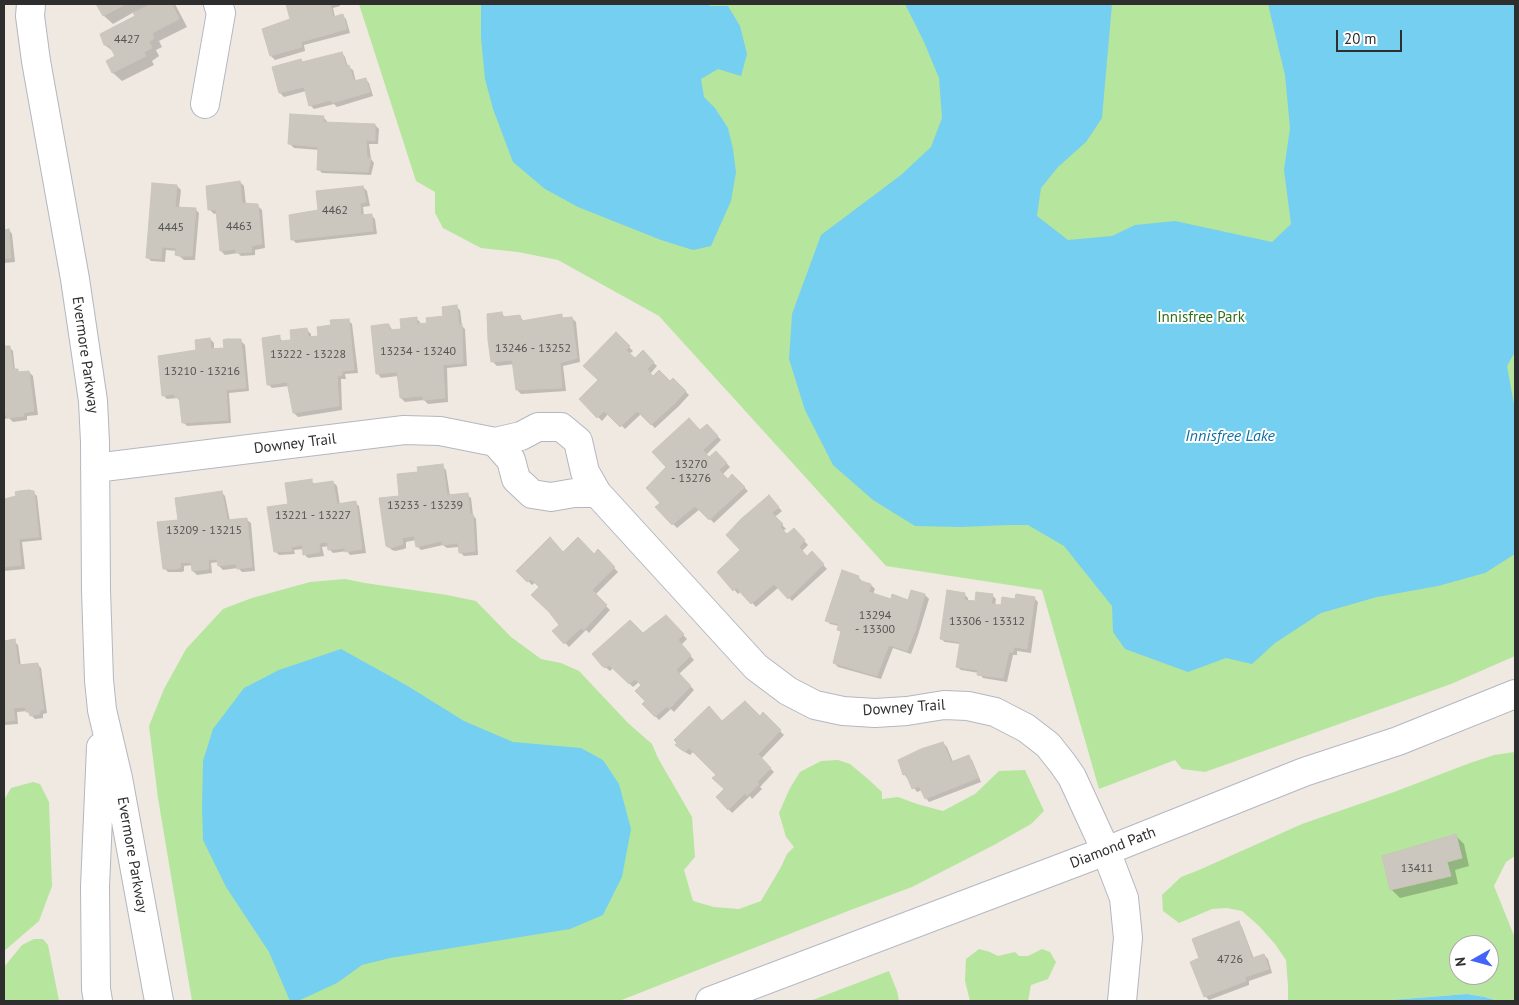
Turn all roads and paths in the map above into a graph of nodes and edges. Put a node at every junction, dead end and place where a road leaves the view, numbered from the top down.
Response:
1 (30, 4) edge
2 (220, 8) edge
3 (205, 104) dead end
4 (495, 442) junction
5 (95, 468) junction
6 (597, 493) junction
7 (1515, 694) edge
8 (102, 710) junction
9 (1106, 851) junction
10 (98, 1001) edge
11 (159, 1001) edge
12 (710, 1001) edge
13 (1122, 1001) edge

1 - 5 street, Evermore Parkway
2 - 3 street
4 - 5 street, Downey Trail
4 - 6 street
4 - 6 street, Downey Trail
5 - 8 street, Evermore Parkway
6 - 9 street, Downey Trail
7 - 9 street, Diamond Path
8 - 10 street, Evermore Parkway
8 - 11 street, Evermore Parkway
9 - 12 street, Diamond Path
9 - 13 street, Downey Trail

